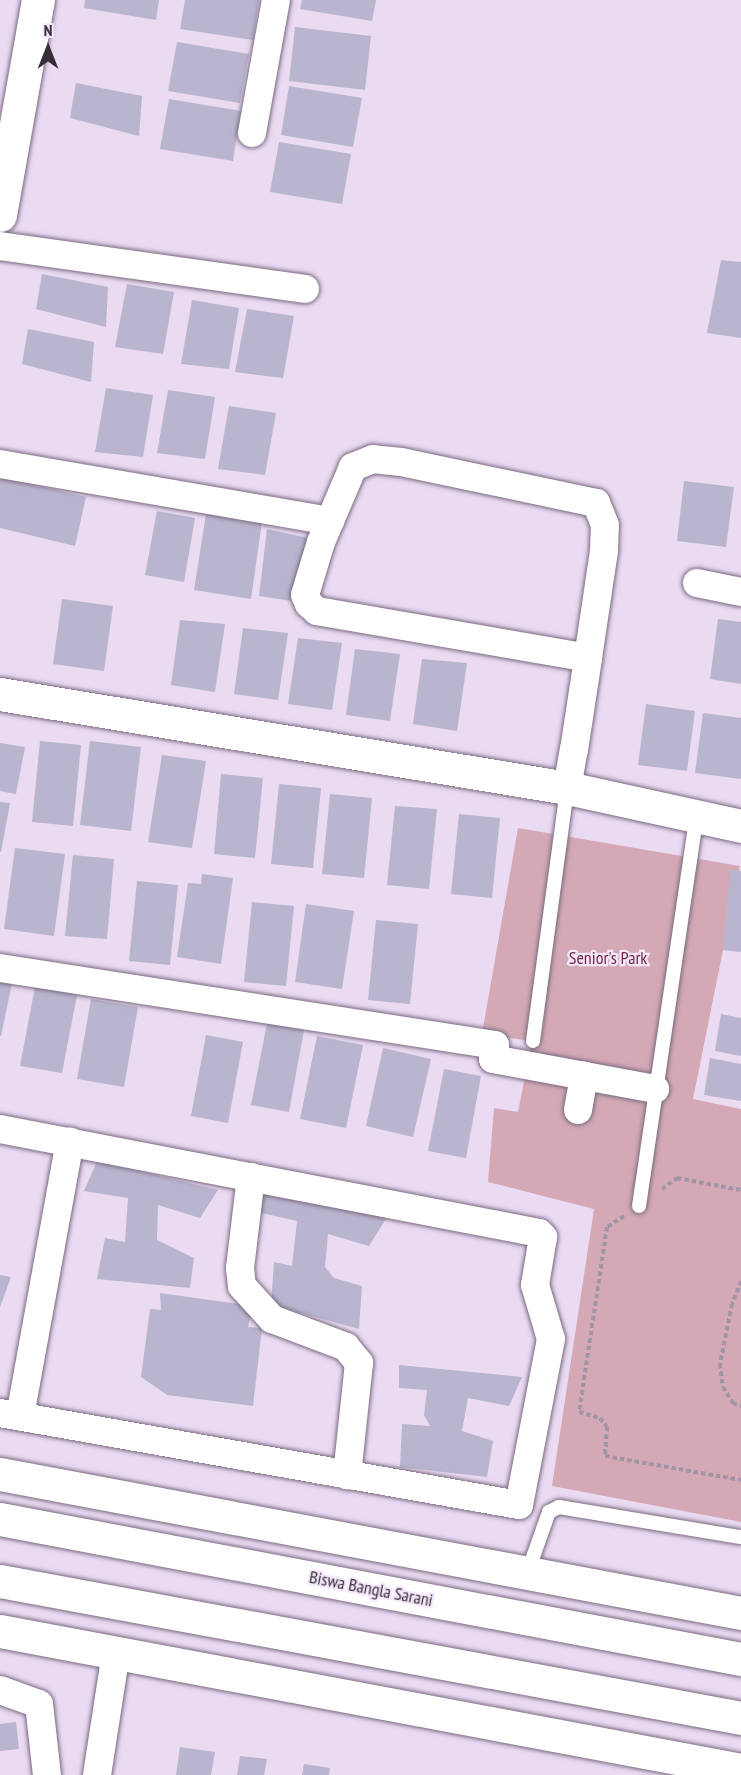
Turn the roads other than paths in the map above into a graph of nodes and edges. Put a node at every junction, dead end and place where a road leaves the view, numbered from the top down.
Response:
1 (38, 0) edge
2 (276, 0) edge
3 (252, 133) dead end
4 (0, 215) edge
5 (0, 246) edge
6 (305, 289) dead end
7 (0, 465) edge
8 (330, 521) junction
9 (697, 583) dead end
10 (741, 591) edge
11 (588, 658) junction
12 (0, 694) edge
13 (567, 789) junction
14 (696, 818) junction
15 (741, 826) edge
16 (0, 968) edge
17 (532, 1041) dead end
18 (584, 1076) junction
19 (655, 1089) junction
20 (578, 1110) dead end
21 (0, 1129) edge
22 (70, 1142) junction
23 (250, 1177) junction
24 (639, 1206) road end
25 (10, 1414) edge
26 (0, 1474) edge
27 (347, 1475) junction
28 (0, 1519) edge
29 (741, 1538) edge
30 (453, 1561) junction
31 (527, 1575) junction
32 (0, 1581) edge
33 (446, 1603) junction
34 (741, 1613) edge
35 (0, 1632) edge
36 (117, 1652) junction
37 (741, 1659) edge
38 (0, 1690) edge
39 (741, 1718) edge
40 (741, 1770) edge
41 (47, 1775) edge
42 (97, 1775) edge

1 - 4 street
2 - 3 street
5 - 6 street
7 - 8 street
8 - 11 street
8 - 11 street
9 - 10 street
11 - 13 street
12 - 13 street
13 - 14 street
13 - 17 lane
14 - 15 street
14 - 19 lane
16 - 18 street
18 - 19 street
18 - 20 street
19 - 24 lane
21 - 22 street
22 - 23 street
22 - 25 street
23 - 27 street
23 - 27 street
25 - 27 street
26 - 30 street
28 - 33 street, Biswa Bangla Sarani
29 - 31 lane
30 - 31 street
30 - 33 street
31 - 34 street
32 - 39 street
33 - 37 street, Biswa Bangla Sarani
35 - 36 street
36 - 40 street
36 - 42 street
38 - 41 street

